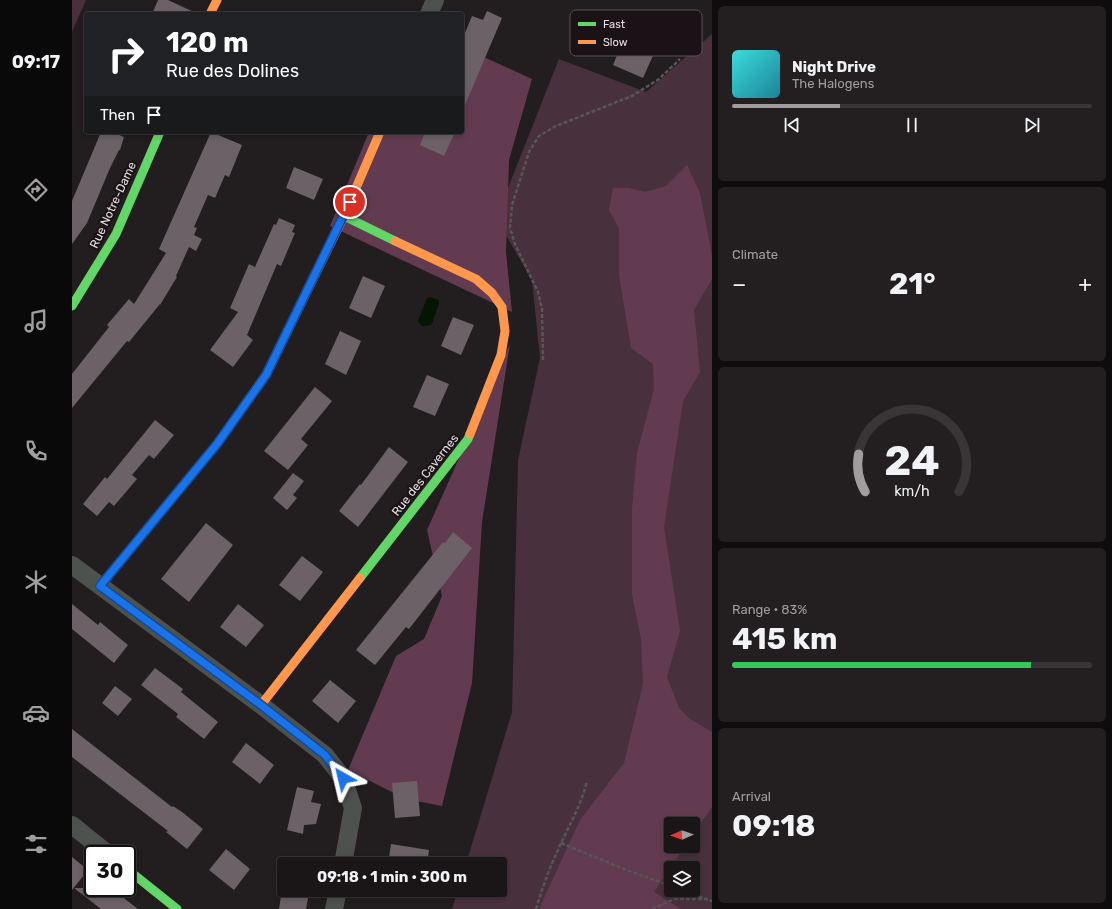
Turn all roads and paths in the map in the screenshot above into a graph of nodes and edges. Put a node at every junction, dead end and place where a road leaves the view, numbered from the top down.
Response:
1 (216, 0) edge
2 (435, 0) edge
3 (211, 12) edge
4 (430, 12) edge
5 (680, 59) dead end
6 (159, 134) edge
7 (379, 134) edge
8 (344, 216) junction
9 (72, 306) edge
10 (543, 360) dead end
11 (72, 565) edge
12 (100, 586) junction
13 (261, 705) junction
14 (587, 782) dead end
15 (72, 825) edge
16 (561, 843) junction
17 (97, 845) edge
18 (344, 857) edge
19 (136, 876) edge
20 (664, 883) edge
21 (337, 897) edge
22 (700, 897) edge
23 (706, 899) junction
24 (712, 901) edge
25 (177, 909) edge
26 (334, 909) edge
27 (536, 909) edge
28 (652, 909) edge

1 - 3 street
2 - 4 street
5 - 10 path
6 - 9 street, Rue Notre-Dame
7 - 8 street
8 - 12 street
8 - 13 street, Rue des Cavernes
11 - 12 street
12 - 13 street
13 - 18 street
14 - 16 path
15 - 17 street
16 - 20 path
16 - 27 path
19 - 25 street
21 - 26 street
22 - 23 path
23 - 24 path
23 - 28 path

